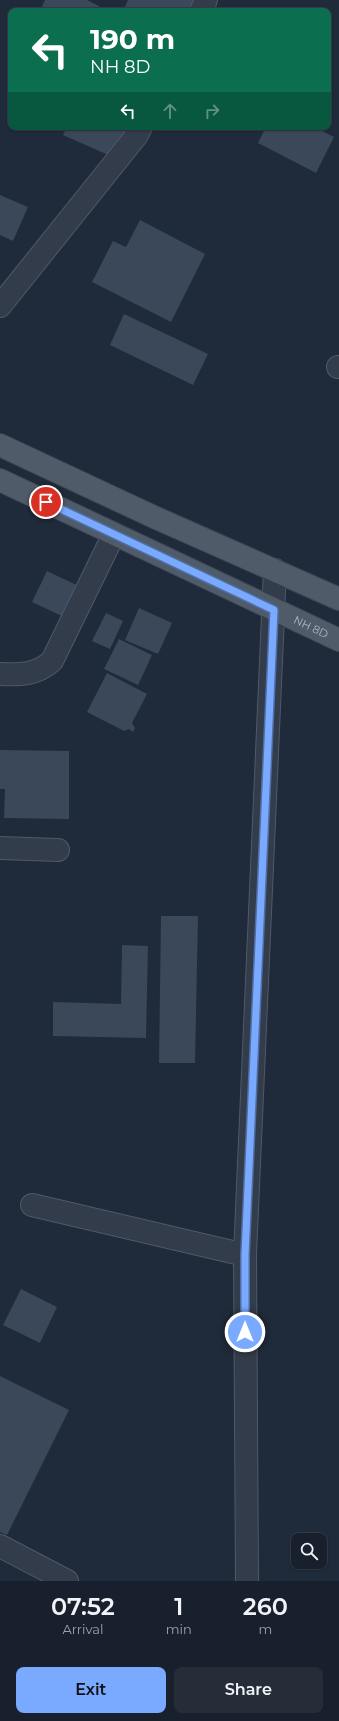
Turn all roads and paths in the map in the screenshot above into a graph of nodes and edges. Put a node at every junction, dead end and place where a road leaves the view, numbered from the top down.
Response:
1 (140, 130) edge
2 (0, 306) edge
3 (0, 445) edge
4 (0, 480) edge
5 (114, 534) junction
6 (275, 570) junction
7 (339, 599) edge
8 (274, 610) junction
9 (339, 640) edge
10 (0, 674) edge
11 (0, 848) edge
12 (58, 850) dead end
13 (32, 1204) dead end
14 (245, 1255) junction
15 (0, 1546) edge
16 (67, 1581) edge
17 (247, 1581) edge

1 - 2 street
3 - 6 main road
4 - 5 main road, NH 8D
5 - 8 main road, NH 8D
5 - 10 street
6 - 7 main road
6 - 8 street
8 - 9 main road, NH 8D
8 - 14 street
11 - 12 street
13 - 14 street
14 - 17 street
15 - 16 street

